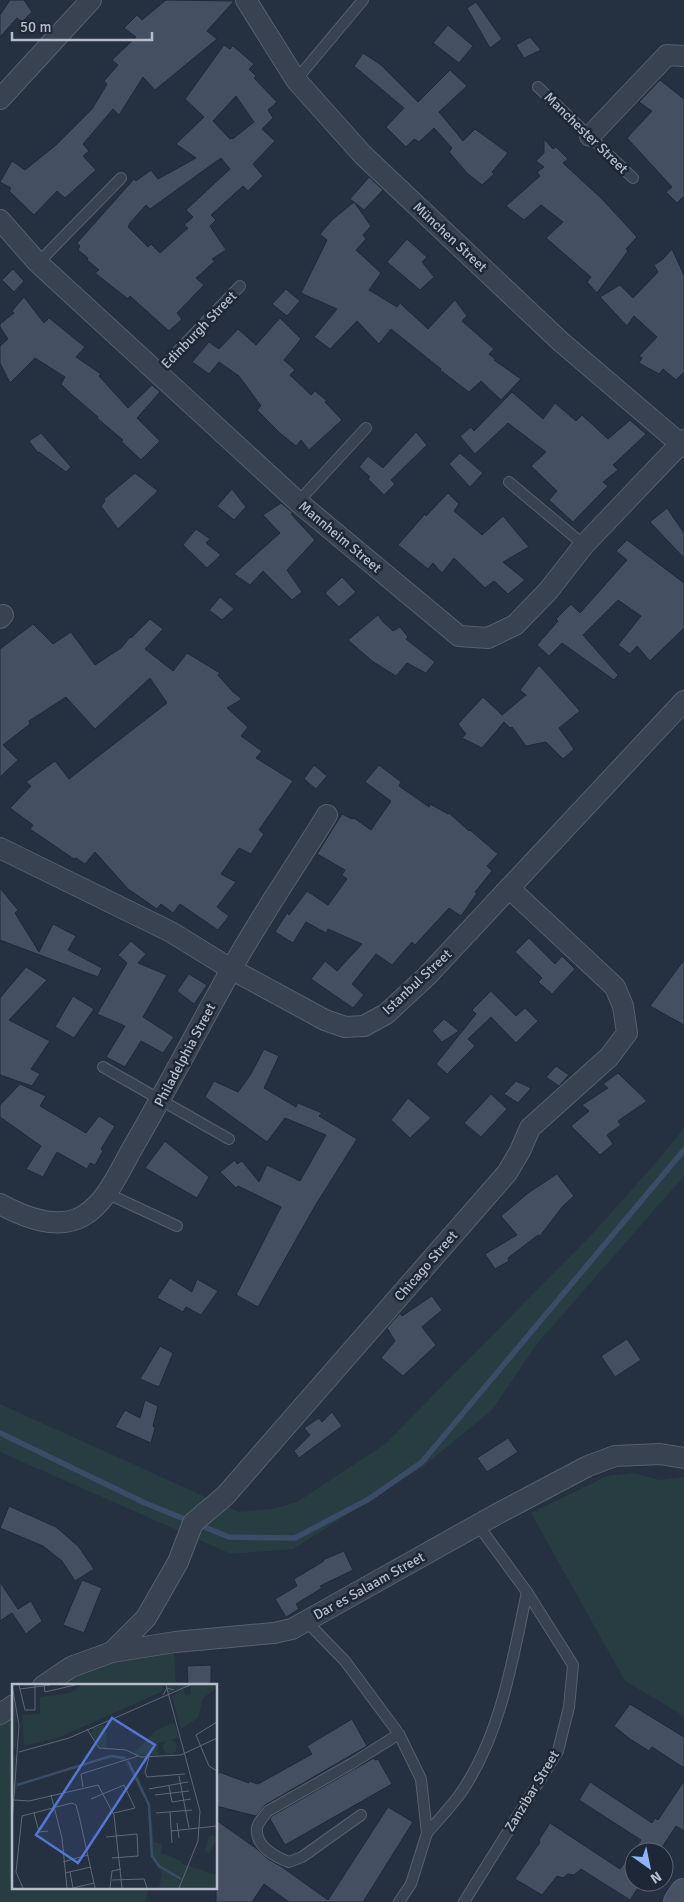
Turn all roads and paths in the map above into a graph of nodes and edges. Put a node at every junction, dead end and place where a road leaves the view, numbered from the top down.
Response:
1 (91, 0) edge
2 (246, 0) edge
3 (363, 0) edge
4 (684, 56) edge
5 (296, 80) junction
6 (538, 87) dead end
7 (0, 99) edge
8 (590, 136) junction
9 (120, 178) dead end
10 (634, 178) dead end
11 (0, 220) edge
12 (38, 263) junction
13 (240, 286) dead end
14 (158, 373) junction
15 (366, 428) dead end
16 (683, 444) edge
17 (509, 482) dead end
18 (298, 502) junction
19 (584, 545) junction
20 (684, 701) edge
21 (327, 815) dead end
22 (0, 848) edge
23 (509, 888) junction
24 (232, 969) junction
25 (103, 1067) dead end
26 (161, 1100) junction
27 (229, 1139) dead end
28 (106, 1193) junction
29 (0, 1204) edge
30 (177, 1226) dead end
31 (684, 1458) edge
32 (478, 1525) junction
33 (528, 1592) junction
34 (306, 1621) junction
35 (112, 1652) junction
36 (45, 1684) edge
37 (12, 1706) edge
38 (0, 1714) edge
39 (399, 1734) junction
40 (361, 1815) dead end
41 (427, 1833) junction
42 (684, 1894) edge
43 (400, 1902) edge
44 (464, 1902) edge
45 (678, 1902) edge

1 - 7 street
2 - 5 street, München Street
3 - 5 lane
4 - 8 street
5 - 16 street, München Street
6 - 8 lane, Manchester Street
8 - 10 lane, Manchester Street
9 - 12 lane
11 - 12 street, Mannheim Street
12 - 14 street, Mannheim Street
13 - 14 lane, Edinburgh Street
14 - 18 street, Mannheim Street
15 - 18 lane
16 - 19 street, Mannheim Street
17 - 19 lane
18 - 19 street, Mannheim Street
20 - 23 street, Istanbul Street
21 - 24 street, Philadelphia Street
22 - 24 street, Istanbul Street
23 - 24 street, Istanbul Street
23 - 35 street, Chicago Street
24 - 26 street, Philadelphia Street
25 - 26 lane
26 - 27 lane
26 - 28 street, Philadelphia Street
28 - 29 street, Philadelphia Street
28 - 30 lane
31 - 32 street, Dar es Salaam Street
32 - 33 lane, Zanzibar Street
32 - 34 street, Dar es Salaam Street
33 - 41 lane
33 - 44 lane, Zanzibar Street
34 - 35 street, Dar es Salaam Street
34 - 39 lane
35 - 36 street, Dar es Salaam Street
37 - 38 street
39 - 40 lane
39 - 41 lane
41 - 43 lane
42 - 45 main road

